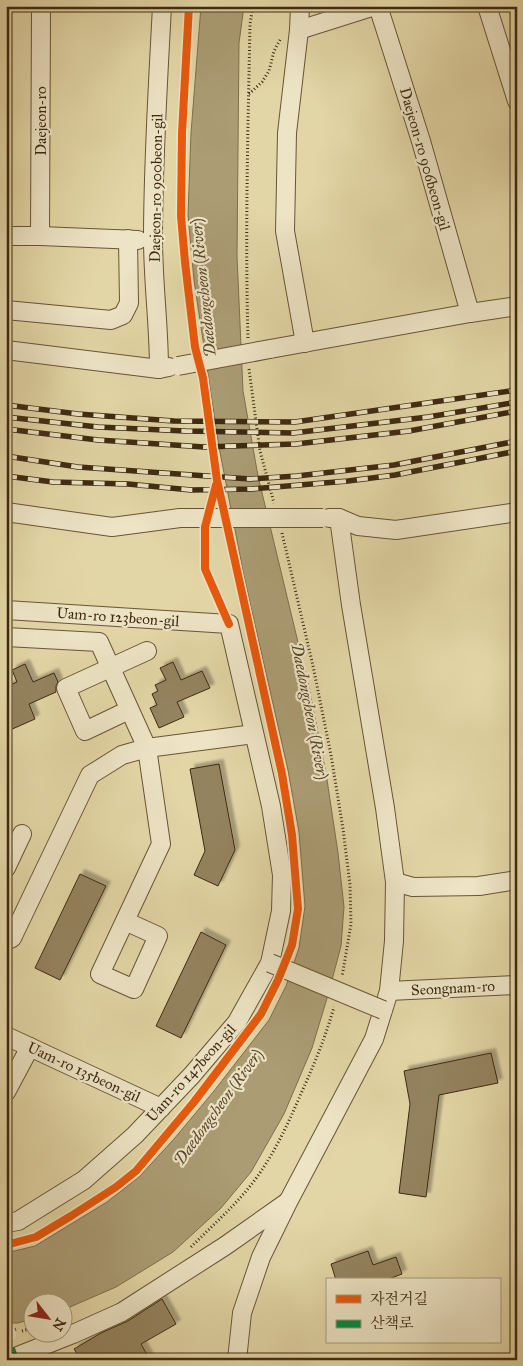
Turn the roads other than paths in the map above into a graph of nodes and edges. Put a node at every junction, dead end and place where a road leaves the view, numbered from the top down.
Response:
1 (41, 6) edge
2 (162, 6) edge
3 (300, 6) edge
4 (376, 6) edge
5 (487, 6) edge
6 (291, 31) junction
7 (517, 101) edge
8 (6, 236) edge
9 (40, 236) junction
10 (128, 240) junction
11 (153, 241) junction
12 (517, 306) edge
13 (6, 310) edge
14 (470, 313) junction
15 (305, 343) junction
16 (6, 350) edge
17 (159, 369) junction
18 (6, 512) edge
19 (517, 512) edge
20 (331, 518) junction
21 (6, 610) edge
22 (229, 624) joint
23 (6, 637) edge
24 (147, 651) dead end
25 (110, 668) junction
26 (129, 710) junction
27 (254, 734) junction
28 (147, 748) junction
29 (22, 834) dead end
30 (6, 868) edge
31 (517, 880) edge
32 (395, 882) junction
33 (125, 921) dead end
34 (6, 941) edge
35 (270, 963) junction
36 (517, 985) edge
37 (389, 991) junction
38 (383, 1010) junction
39 (6, 1036) edge
40 (30, 1047) junction
41 (6, 1092) edge
42 (161, 1108) junction
43 (288, 1202) junction
44 (6, 1223) edge
45 (7, 1333) edge
46 (10, 1357) edge
47 (237, 1360) edge

1 - 9 street, Daejeon-ro
2 - 11 street, Daejeon-ro 900beon-gil
3 - 6 street
4 - 6 street, Daejeon-ro 906beon-gil
4 - 14 street, Daejeon-ro 906beon-gil
5 - 7 street
6 - 15 street
8 - 9 street
9 - 10 street
10 - 11 street
10 - 13 street
11 - 17 street, Daejeon-ro 900beon-gil
12 - 14 street
14 - 15 street
15 - 17 street, bridge
16 - 17 street
18 - 20 street, bridge
19 - 20 street
20 - 32 street
21 - 22 street, Uam-ro 123beon-gil
22 - 27 street, Uam-ro 147beon-gil
23 - 25 street
24 - 25 street
25 - 26 street
25 - 26 street
26 - 28 street
27 - 28 street
27 - 35 street, Uam-ro 147beon-gil
28 - 33 street
28 - 34 street
29 - 30 street
31 - 32 street
32 - 37 street
35 - 38 street, bridge
35 - 42 street, Uam-ro 147beon-gil
36 - 37 street, Seongnam-ro
37 - 38 street
38 - 43 street
39 - 40 street, Uam-ro 135beon-gil
40 - 41 street
40 - 42 street, Uam-ro 135beon-gil
42 - 44 street, Uam-ro 147beon-gil
43 - 46 street
43 - 47 street
45 - 46 street

